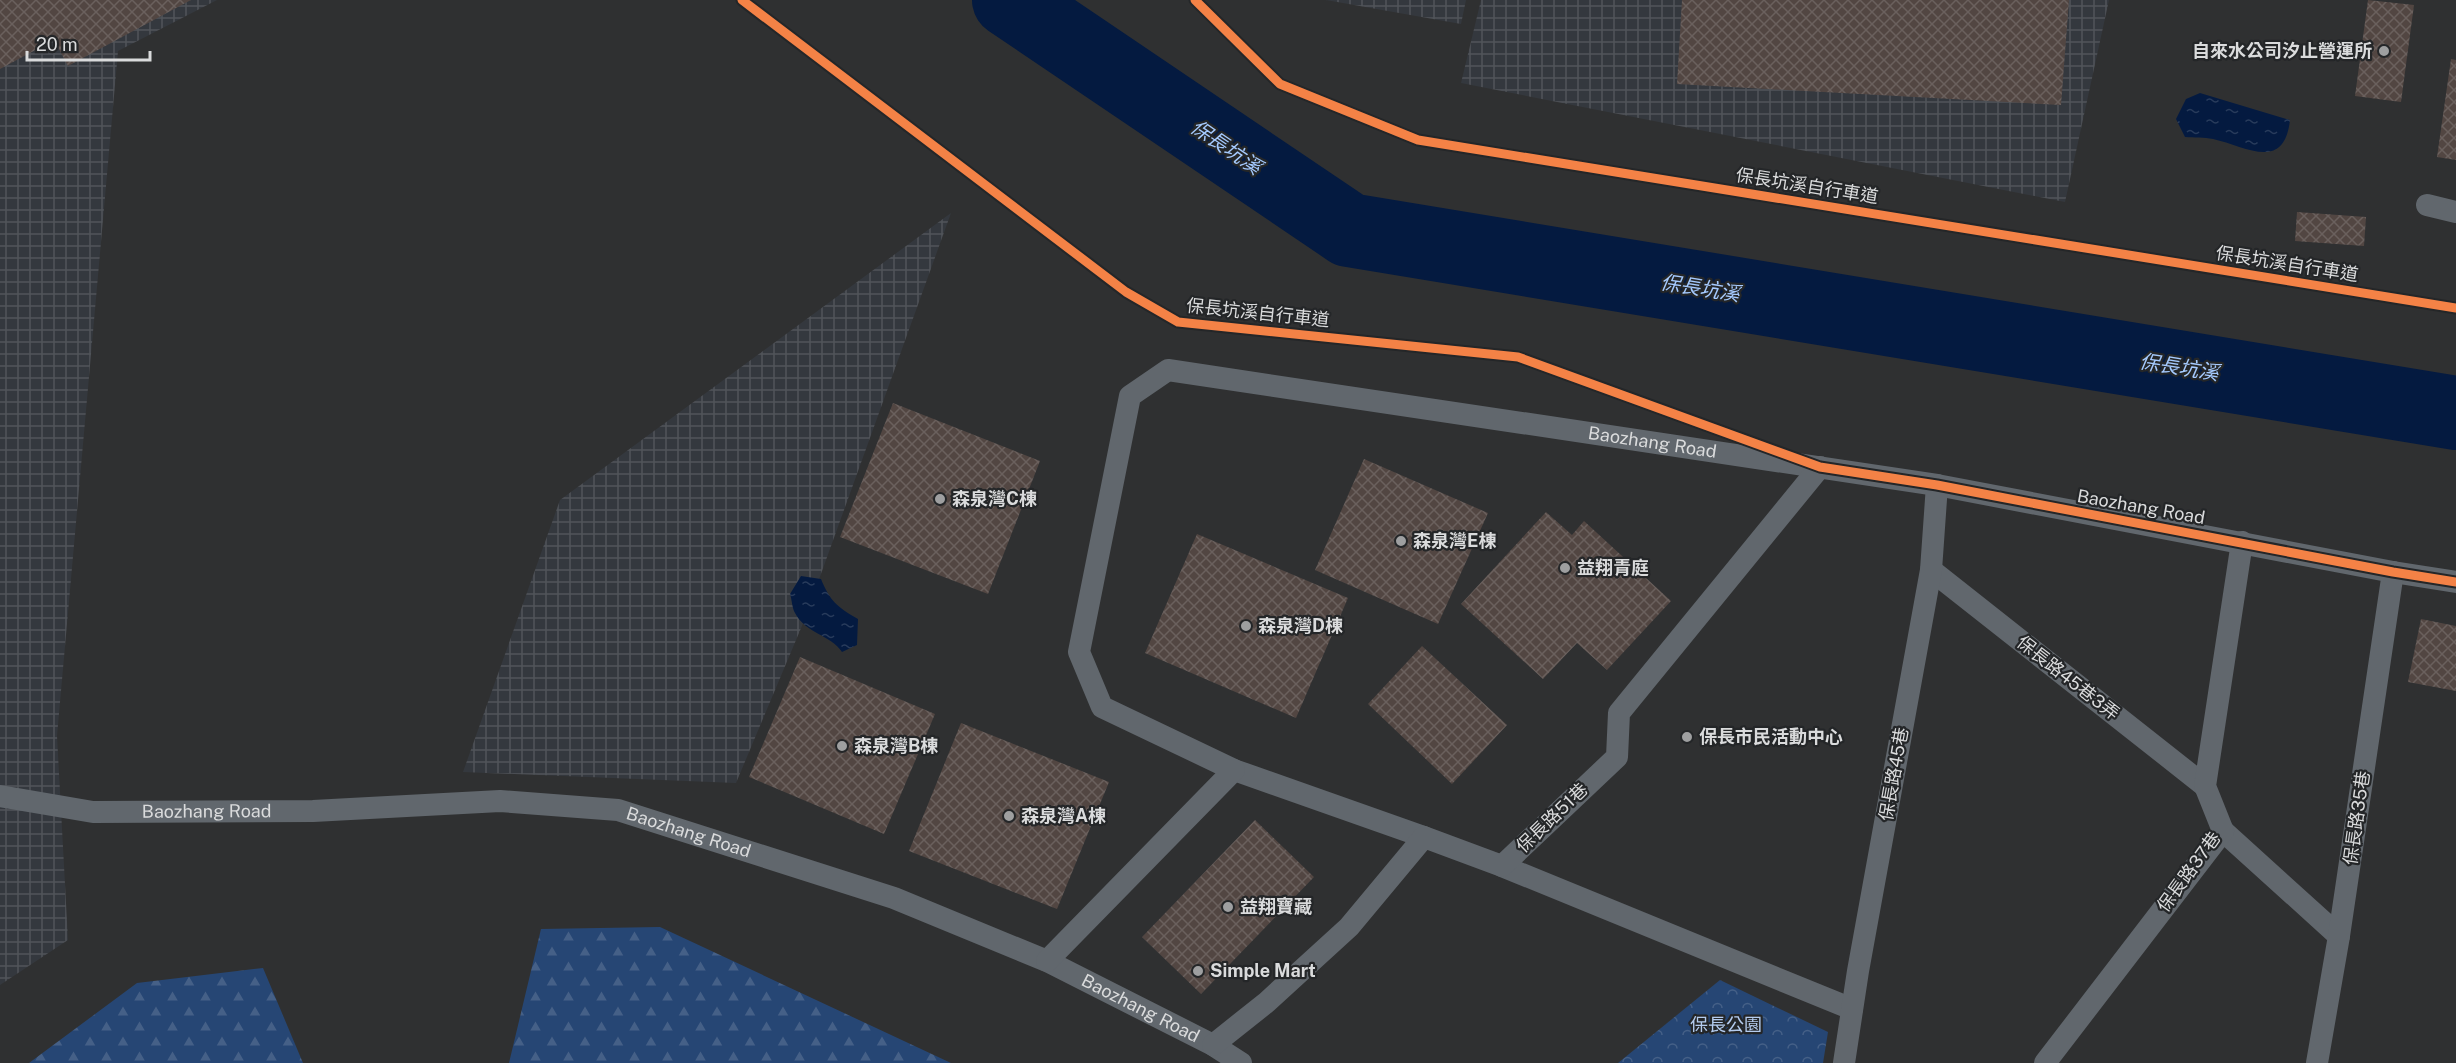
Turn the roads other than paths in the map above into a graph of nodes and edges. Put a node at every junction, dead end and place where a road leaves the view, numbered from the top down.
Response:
1 (2427, 205) dead end
2 (2456, 212) edge
3 (1168, 370) joint
4 (1820, 467) junction
5 (1937, 485) junction
6 (2242, 542) junction
7 (1931, 570) junction
8 (2393, 572) junction
9 (2456, 582) edge
10 (1234, 770) junction
11 (2205, 786) junction
12 (0, 796) edge
13 (2223, 831) junction
14 (1424, 837) junction
15 (1502, 866) junction
16 (2339, 936) junction
17 (1047, 962) junction
18 (1852, 1009) junction
19 (1213, 1046) junction
20 (1241, 1063) edge
21 (1844, 1063) edge
22 (2045, 1063) edge
23 (2317, 1063) edge

1 - 2 lane
3 - 4 lane, Baozhang Road
3 - 10 lane, 保長路51巷
4 - 5 lane, Baozhang Road
4 - 15 lane, 保長路51巷
5 - 6 lane, Baozhang Road
5 - 7 lane, 保長路45巷
6 - 8 lane, Baozhang Road
6 - 11 lane
7 - 11 lane, 保長路45巷3弄
7 - 18 lane, 保長路45巷
8 - 9 lane, Baozhang Road
8 - 16 lane, 保長路35巷
10 - 14 lane, 保長路51巷
10 - 17 lane
11 - 13 lane, 保長路37巷
12 - 17 lane, Baozhang Road
13 - 16 lane
13 - 22 lane, 保長路37巷
14 - 15 lane, 保長路51巷
14 - 19 lane
15 - 18 lane
16 - 23 lane, 保長路35巷
17 - 19 lane, Baozhang Road
18 - 21 lane, 保長路45巷
19 - 20 lane, Baozhang Road

